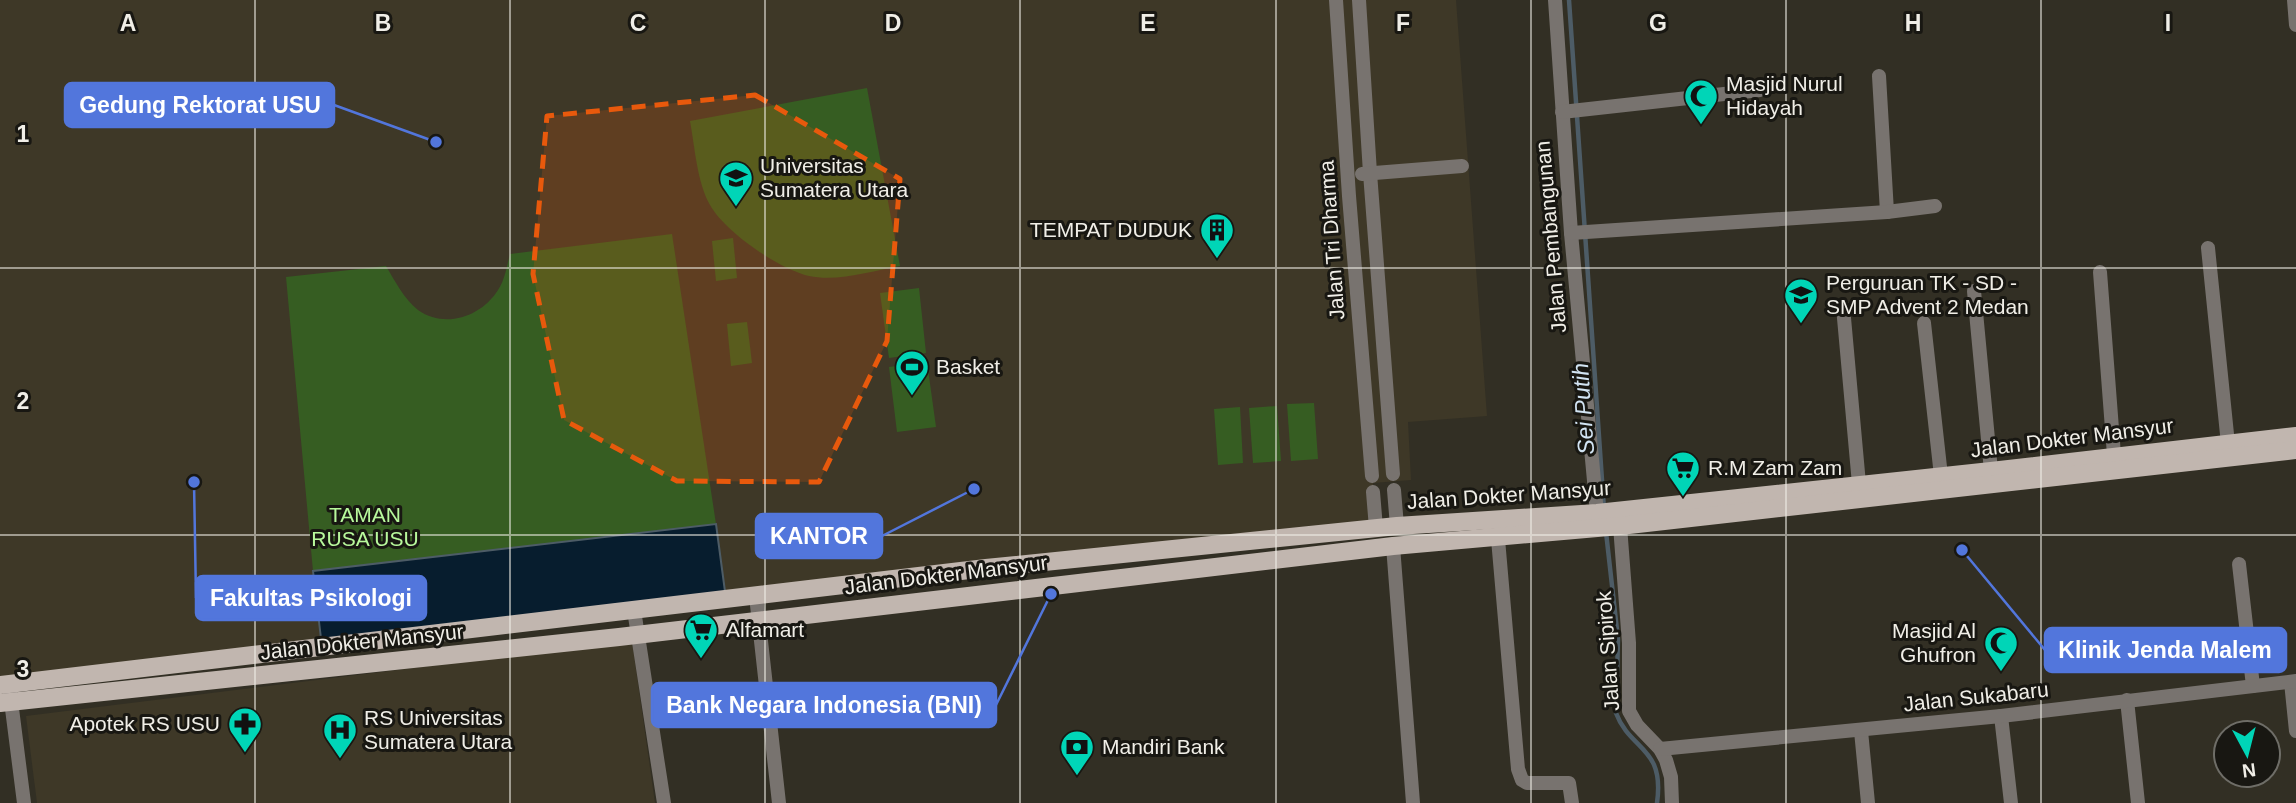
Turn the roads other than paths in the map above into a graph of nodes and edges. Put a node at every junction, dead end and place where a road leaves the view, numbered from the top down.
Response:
1 (1336, 0) edge
2 (1359, 0) edge
3 (1555, 0) edge
4 (2294, 0) edge
5 (2296, 25) edge
6 (1879, 76) dead end
7 (1760, 90) dead end
8 (1572, 111) junction
9 (1462, 166) dead end
10 (1370, 173) junction
11 (1347, 174) junction
12 (1935, 206) dead end
13 (1887, 212) junction
14 (1581, 232) junction
15 (2208, 248) dead end
16 (1377, 269) junction
17 (1355, 270) junction
18 (2100, 272) dead end
19 (1974, 291) dead end
20 (1843, 307) dead end
21 (1924, 323) dead end
22 (2296, 436) edge
23 (2228, 444) junction
24 (2296, 450) edge
25 (2115, 456) junction
26 (1991, 471) junction
27 (1392, 474) dead end
28 (1941, 476) junction
29 (1372, 477) dead end
30 (1859, 484) junction
31 (1394, 490) dead end
32 (1373, 492) dead end
33 (1607, 519) junction
34 (1397, 526) junction
35 (1376, 528) junction
36 (1498, 539) junction
37 (1393, 546) junction
38 (2239, 564) dead end
39 (756, 596) junction
40 (726, 599) junction
41 (634, 610) junction
42 (758, 621) junction
43 (729, 624) junction
44 (638, 635) junction
45 (322, 647) junction
46 (324, 670) junction
47 (2293, 682) edge
48 (2253, 686) junction
49 (5, 694) edge
50 (2127, 700) junction
51 (2001, 716) junction
52 (1861, 731) junction
53 (2296, 731) edge
54 (1660, 750) junction
55 (24, 803) edge
56 (664, 803) edge
57 (779, 803) edge
58 (1413, 803) edge
59 (1572, 803) edge
60 (1672, 803) edge
61 (1868, 803) edge
62 (2011, 803) edge
63 (2138, 803) edge

1 - 11 street, Jalan Tri Dharma
2 - 10 street, Jalan Tri Dharma
3 - 8 street, Jalan Pembangunan
4 - 5 street
6 - 13 street
7 - 8 street
8 - 14 street, Jalan Pembangunan
9 - 10 street
10 - 11 street
10 - 16 street, Jalan Tri Dharma
11 - 17 street, Jalan Tri Dharma
12 - 13 street
13 - 14 street
14 - 33 street, Jalan Pembangunan
15 - 23 street
16 - 17 street
16 - 27 street, Jalan Tri Dharma
17 - 29 street, Jalan Tri Dharma
18 - 25 street
19 - 26 street
20 - 30 street
21 - 28 street
22 - 23 main road, Jalan Dokter Mansyur
23 - 25 main road, Jalan Dokter Mansyur
24 - 33 main road, Jalan Dokter Mansyur
25 - 26 main road, Jalan Dokter Mansyur
26 - 28 main road, Jalan Dokter Mansyur
28 - 30 main road, Jalan Dokter Mansyur
30 - 33 main road, Jalan Dokter Mansyur
31 - 34 street
32 - 35 street
33 - 34 main road, Jalan Dokter Mansyur
33 - 36 main road, Jalan Dokter Mansyur
33 - 54 street, Jalan Sipirok
34 - 35 main road, Jalan Dokter Mansyur
35 - 39 main road, Jalan Dokter Mansyur
36 - 37 main road, Jalan Dokter Mansyur
36 - 59 street
37 - 42 main road, Jalan Dokter Mansyur
37 - 58 street
38 - 48 street
39 - 40 main road, Jalan Dokter Mansyur
39 - 42 street
40 - 41 main road, Jalan Dokter Mansyur
40 - 43 street
41 - 44 street
41 - 45 main road, Jalan Dokter Mansyur
42 - 43 main road, Jalan Dokter Mansyur
42 - 57 street
43 - 44 main road, Jalan Dokter Mansyur
44 - 46 main road, Jalan Dokter Mansyur
44 - 56 street
45 - 46 street
45 - 49 main road, Jalan Dokter Mansyur
46 - 49 main road, Jalan Dokter Mansyur
47 - 48 street, Jalan Sukabaru
47 - 53 street
48 - 50 street, Jalan Sukabaru
49 - 55 street
50 - 51 street, Jalan Sukabaru
50 - 63 street
51 - 52 street, Jalan Sukabaru
51 - 62 street
52 - 54 street, Jalan Sukabaru
52 - 61 street
54 - 60 street, Jalan Sipirok

